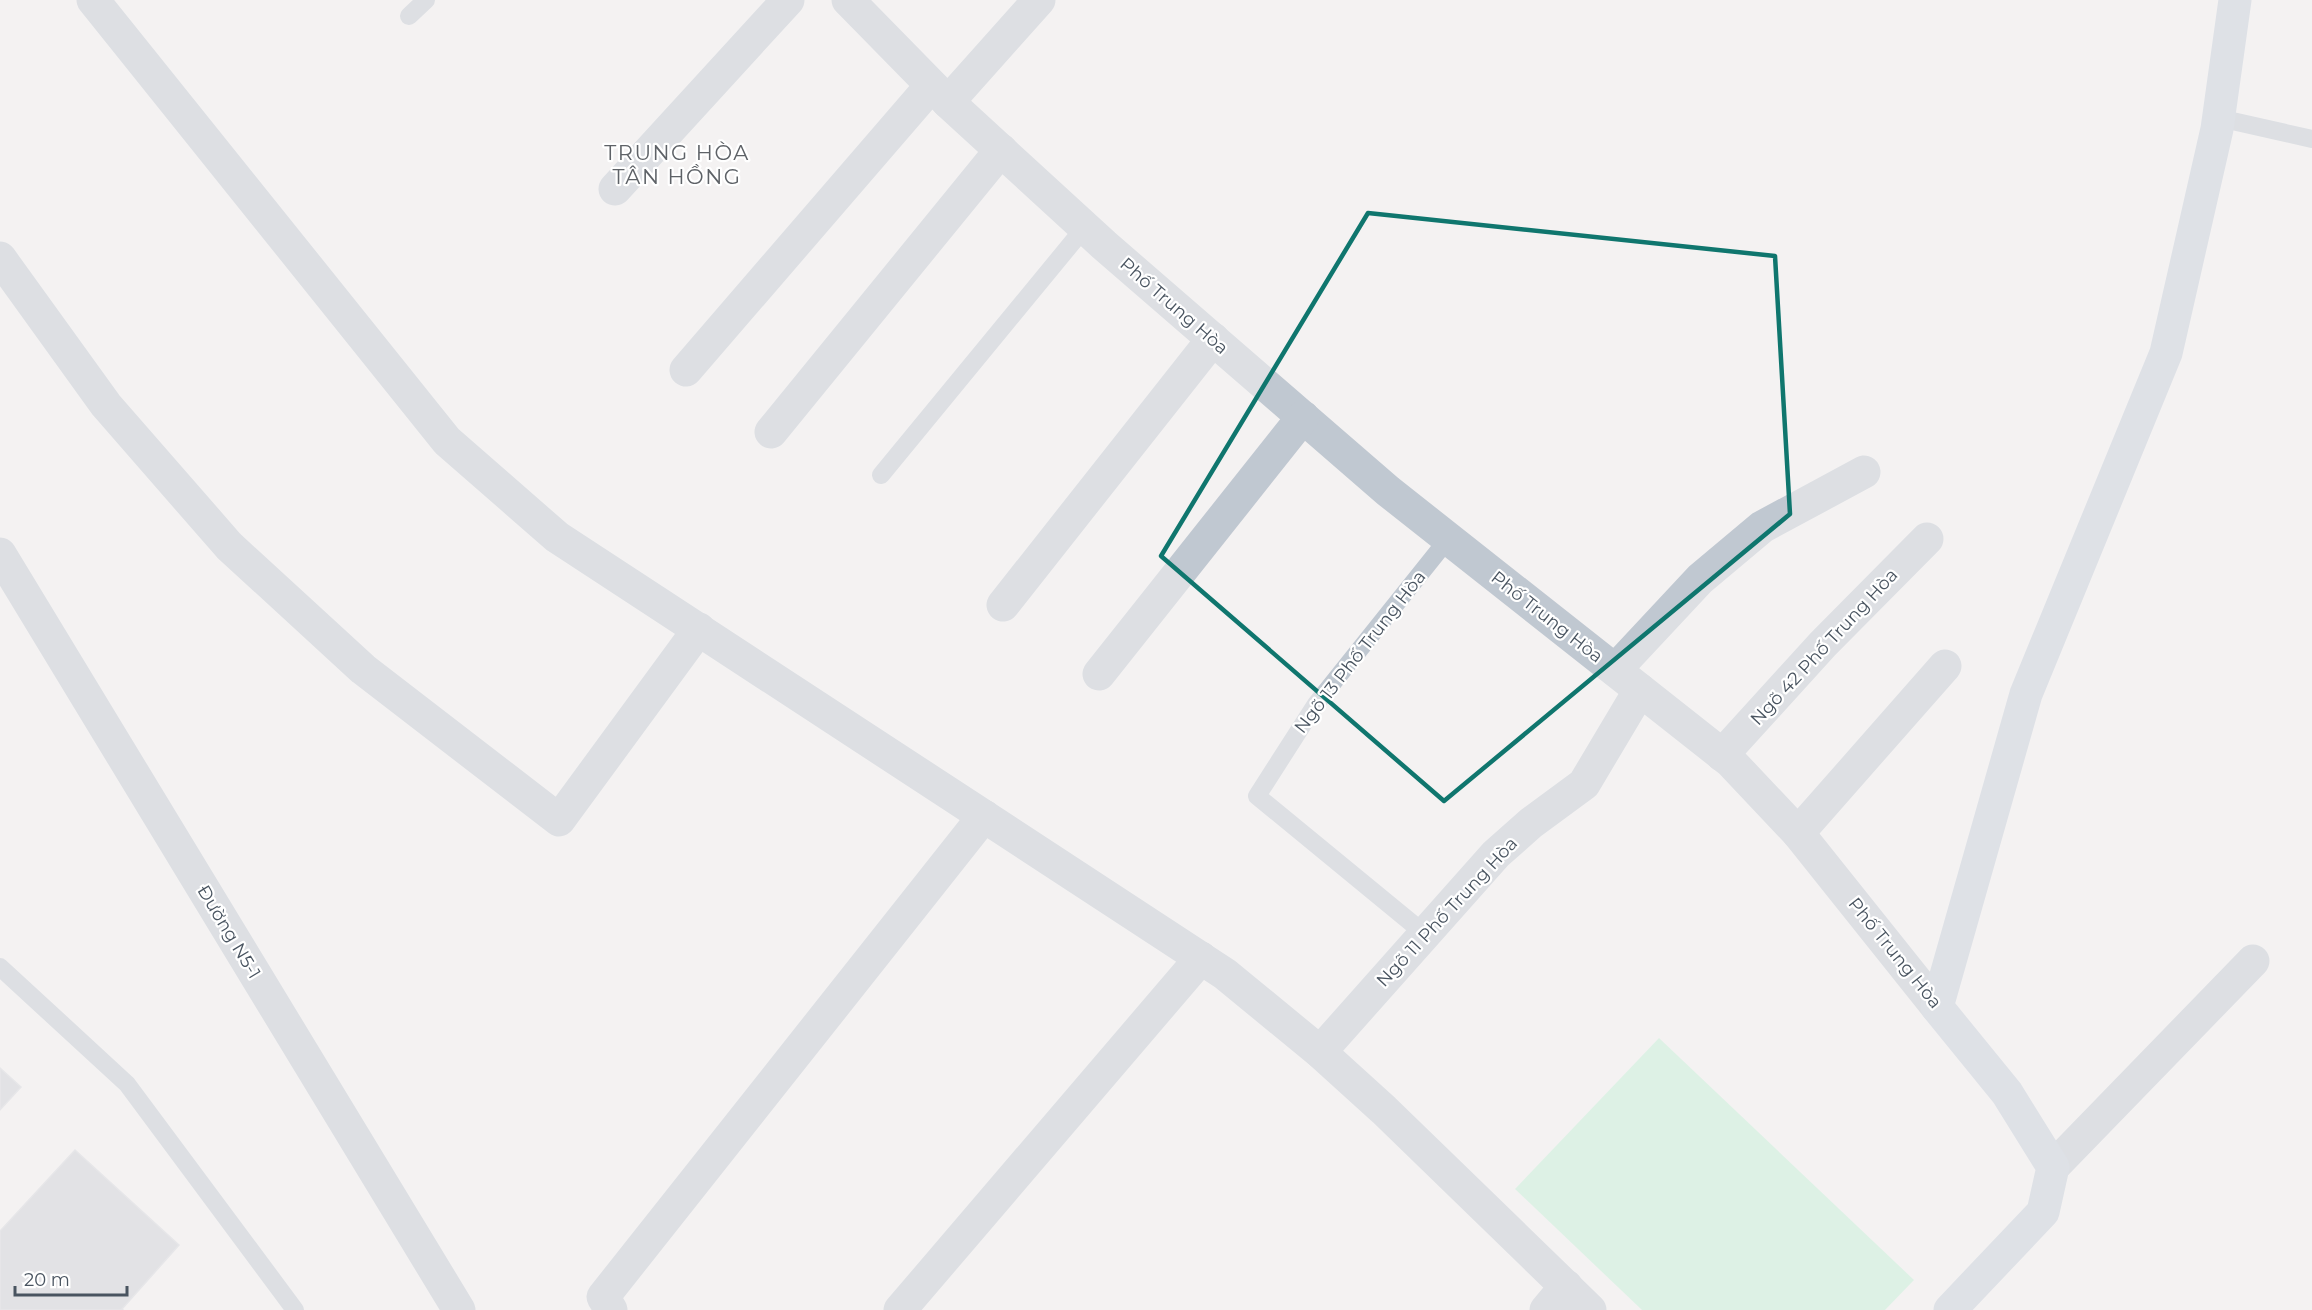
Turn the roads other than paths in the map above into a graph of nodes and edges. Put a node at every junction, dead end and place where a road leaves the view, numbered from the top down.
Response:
1 (93, 0) edge
2 (426, 0) edge
3 (788, 0) edge
4 (848, 0) edge
5 (1039, 0) edge
6 (2235, 0) edge
7 (409, 16) dead end
8 (940, 94) junction
9 (2219, 118) junction
10 (2312, 139) edge
11 (1001, 150) junction
12 (615, 189) dead end
13 (1085, 227) junction
14 (0, 258) edge
15 (1213, 339) junction
16 (686, 370) dead end
17 (1303, 417) junction
18 (771, 432) dead end
19 (1864, 472) dead end
20 (881, 475) dead end
21 (1448, 539) junction
22 (1927, 539) dead end
23 (0, 554) edge
24 (1003, 605) dead end
25 (699, 629) junction
26 (1945, 666) dead end
27 (1099, 674) dead end
28 (1627, 680) junction
29 (1722, 755) junction
30 (984, 816) junction
31 (1798, 833) junction
32 (1425, 934) junction
33 (1201, 958) junction
34 (2253, 961) dead end
35 (0, 967) edge
36 (1938, 1007) junction
37 (1320, 1052) junction
38 (2053, 1167) junction
39 (1556, 1298) edge
40 (912, 1305) edge
41 (295, 1310) edge
42 (459, 1310) edge
43 (611, 1310) edge
44 (1590, 1310) edge
45 (1950, 1310) edge

1 - 25 street
2 - 7 lane
3 - 12 street
4 - 8 street, Phố Trung Hòa
5 - 8 street
6 - 9 street
8 - 11 street, Phố Trung Hòa
8 - 16 street
9 - 10 lane
9 - 36 street
11 - 13 street, Phố Trung Hòa
11 - 18 street
13 - 15 street, Phố Trung Hòa
13 - 20 lane
14 - 25 street
15 - 17 street, Phố Trung Hòa
15 - 24 street
17 - 21 street, Phố Trung Hòa
17 - 27 street
19 - 28 street, Ngõ 11 Phố Trung Hòa
21 - 28 street, Phố Trung Hòa
21 - 32 lane, Ngõ 13 Phố Trung Hòa
22 - 29 street, Ngõ 42 Phố Trung Hòa
23 - 42 street, Đường N5-1
25 - 30 street
26 - 31 street
28 - 29 street, Phố Trung Hòa
28 - 32 street, Ngõ 11 Phố Trung Hòa
29 - 31 street, Phố Trung Hòa
30 - 33 street
30 - 43 street
31 - 36 street, Phố Trung Hòa
32 - 37 street, Ngõ 11 Phố Trung Hòa
33 - 37 street
33 - 40 street
34 - 38 street
35 - 41 lane
36 - 38 street, Phố Trung Hòa
37 - 39 street
38 - 45 street
39 - 44 street

